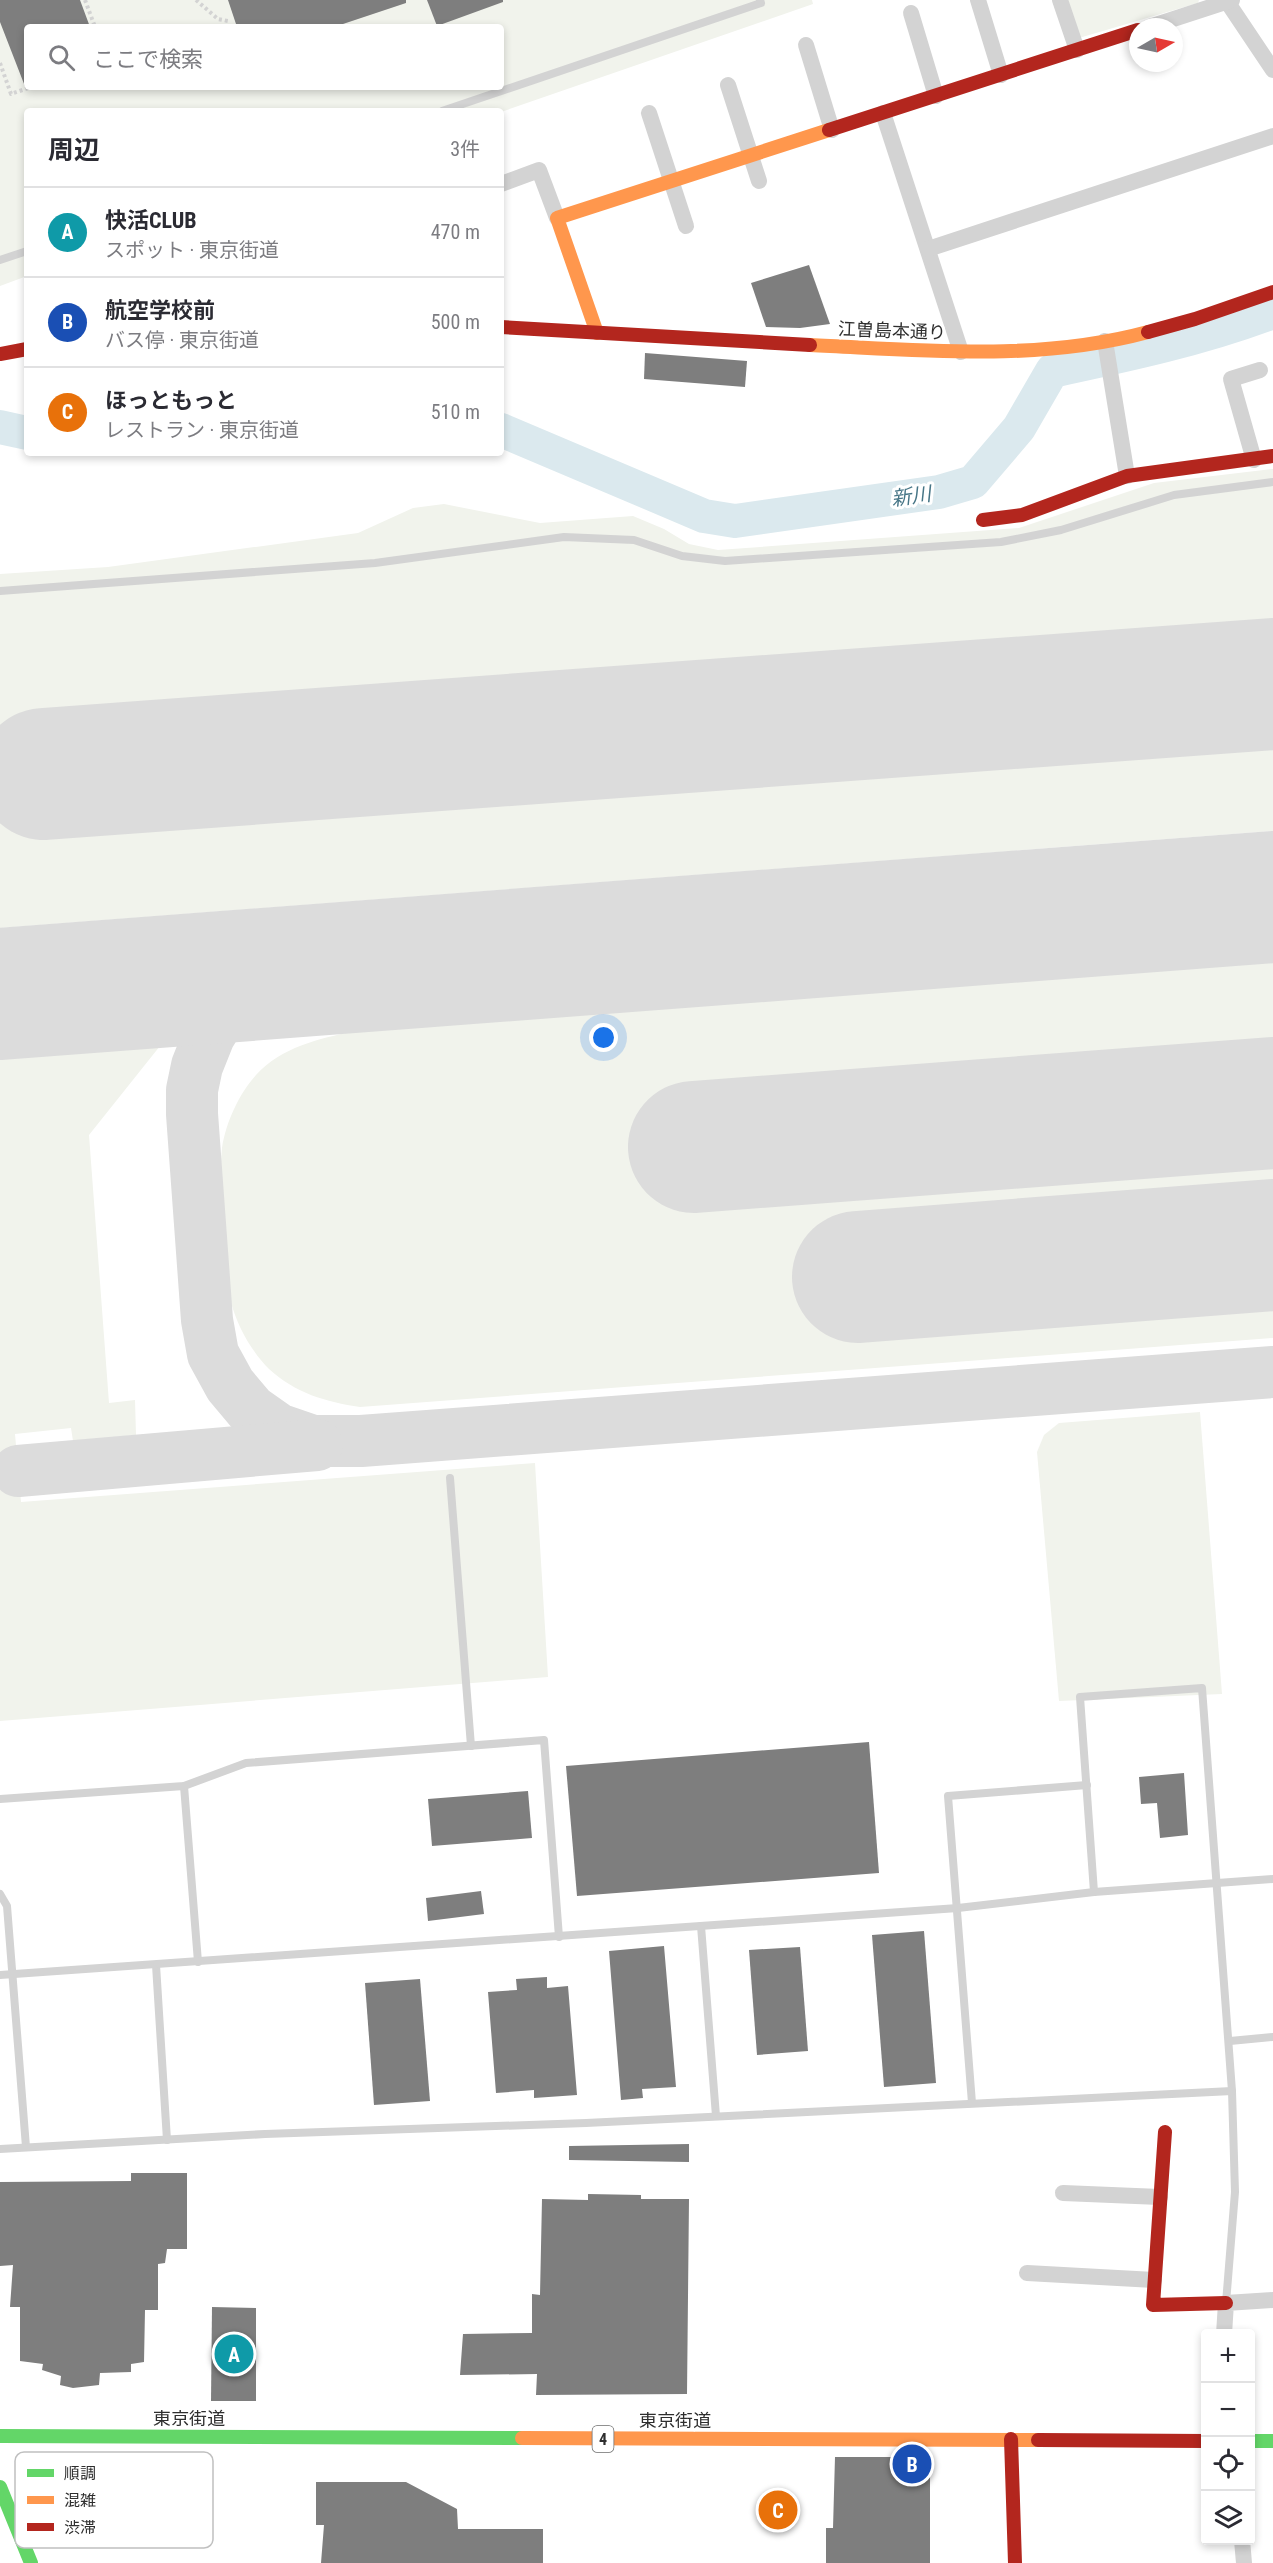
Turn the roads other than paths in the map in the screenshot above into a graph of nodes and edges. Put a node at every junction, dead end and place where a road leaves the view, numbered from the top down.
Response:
1 (760, 0) edge
2 (978, 0) edge
3 (1060, 0) edge
4 (1229, 0) edge
5 (911, 13) dead end
6 (1176, 18) edge
7 (1129, 33) edge
8 (806, 45) dead end
9 (1077, 50) junction
10 (1273, 70) edge
11 (1001, 75) junction
12 (728, 85) dead end
13 (936, 96) junction
14 (451, 108) edge
15 (649, 113) dead end
16 (883, 113) junction
17 (832, 130) junction
18 (1273, 136) edge
19 (751, 156) junction
20 (759, 181) dead end
21 (672, 182) junction
22 (504, 183) edge
23 (557, 218) junction
24 (686, 226) dead end
25 (928, 249) junction
26 (24, 252) edge
27 (0, 260) edge
28 (1273, 292) edge
29 (504, 327) edge
30 (597, 333) junction
31 (1105, 341) junction
32 (24, 350) edge
33 (961, 352) junction
34 (0, 354) edge
35 (1260, 370) dead end
36 (1273, 456) edge
37 (1254, 460) junction
38 (1127, 476) junction
39 (1273, 482) edge
40 (983, 520) dead end
41 (0, 591) edge
42 (450, 1478) dead end
43 (471, 1746) junction
44 (1087, 1785) junction
45 (184, 1786) junction
46 (0, 1800) edge
47 (1273, 1879) edge
48 (1218, 1883) junction
49 (1094, 1892) junction
50 (0, 1894) edge
51 (958, 1908) junction
52 (701, 1926) junction
53 (559, 1937) junction
54 (198, 1962) junction
55 (156, 1965) junction
56 (13, 1974) junction
57 (0, 1975) edge
58 (1273, 2037) edge
59 (1230, 2041) junction
60 (1232, 2091) junction
61 (972, 2103) junction
62 (716, 2116) junction
63 (1165, 2132) dead end
64 (167, 2140) junction
65 (26, 2147) junction
66 (0, 2149) edge
67 (1064, 2193) dead end
68 (1160, 2197) junction
69 (1027, 2273) dead end
70 (1154, 2280) junction
71 (1273, 2300) edge
72 (1226, 2303) junction
73 (1224, 2329) edge
74 (0, 2436) edge
75 (1011, 2439) junction
76 (1201, 2440) edge
77 (1255, 2441) edge
78 (1273, 2441) edge
79 (0, 2487) edge
80 (15, 2524) edge
81 (1242, 2545) edge
82 (25, 2548) edge
83 (31, 2563) edge
84 (1015, 2563) edge
85 (1244, 2563) edge

1 - 14 lane
2 - 11 street
3 - 9 street
4 - 6 street
4 - 10 street
5 - 13 street
7 - 9 main road
8 - 17 street
9 - 11 main road
11 - 13 main road
12 - 19 street
13 - 16 main road
15 - 21 street
16 - 17 main road
16 - 25 street
17 - 19 main road
18 - 25 street
19 - 20 street
19 - 21 main road
21 - 23 main road
21 - 24 street
22 - 23 street
23 - 30 main road
25 - 33 street
26 - 27 lane
28 - 31 main road, 江曽島本通り
29 - 30 main road, 江曽島本通り
30 - 33 main road, 江曽島本通り
31 - 33 main road, 江曽島本通り
31 - 38 street
32 - 34 main road
35 - 37 street
36 - 37 main road
37 - 38 main road
38 - 40 main road
39 - 41 lane
42 - 43 lane
43 - 45 lane
43 - 53 lane
44 - 48 lane
44 - 49 lane
44 - 51 lane
45 - 46 lane
45 - 54 lane
47 - 48 lane
48 - 49 lane
48 - 59 lane
49 - 51 lane
50 - 56 lane
51 - 52 lane
51 - 61 lane
52 - 53 lane
52 - 62 lane
53 - 54 lane
54 - 55 lane
55 - 56 lane
55 - 64 lane
56 - 57 lane
56 - 65 lane
58 - 59 lane
59 - 60 lane
60 - 61 lane
60 - 72 lane
61 - 62 lane
62 - 64 lane
63 - 68 main road
64 - 65 lane
65 - 66 lane
67 - 68 street
68 - 70 main road
69 - 70 street
70 - 72 main road
71 - 72 street
72 - 73 street
74 - 75 main road, 東京街道 / 4
75 - 76 main road, 東京街道 / 4
75 - 84 main road
77 - 78 main road
79 - 80 main road
81 - 85 street
82 - 83 main road

